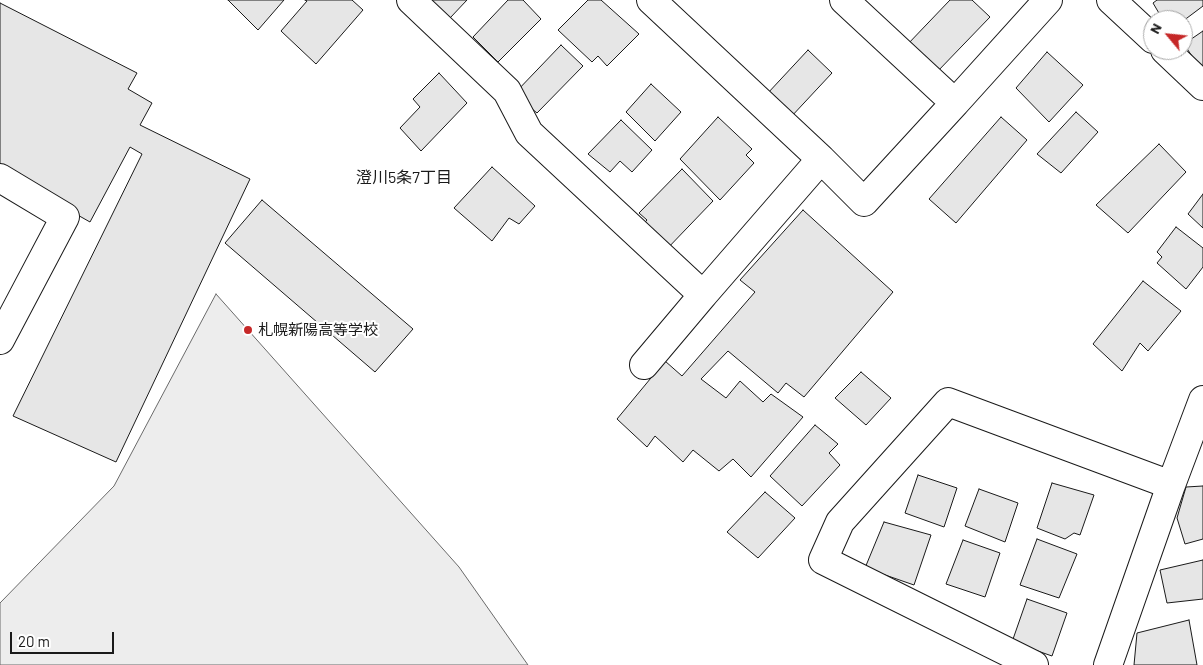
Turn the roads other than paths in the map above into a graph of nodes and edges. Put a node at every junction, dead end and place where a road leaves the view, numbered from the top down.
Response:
1 (411, 0) edge
2 (651, 0) edge
3 (844, 0) edge
4 (1048, 0) edge
5 (1112, 0) edge
6 (1143, 29) edge
7 (1176, 60) edge
8 (1203, 86) edge
9 (955, 103) junction
10 (821, 159) junction
11 (0, 178) edge
12 (703, 295) junction
13 (0, 340) edge
14 (644, 365) dead end
15 (1203, 400) edge
16 (1171, 485) junction
17 (1034, 665) edge
18 (1108, 665) edge

1 - 12 street
2 - 10 street
3 - 9 street
4 - 9 street
5 - 6 street
7 - 8 street
9 - 10 street
10 - 12 street
11 - 13 street
12 - 14 street
15 - 16 street
16 - 17 street
16 - 18 street

